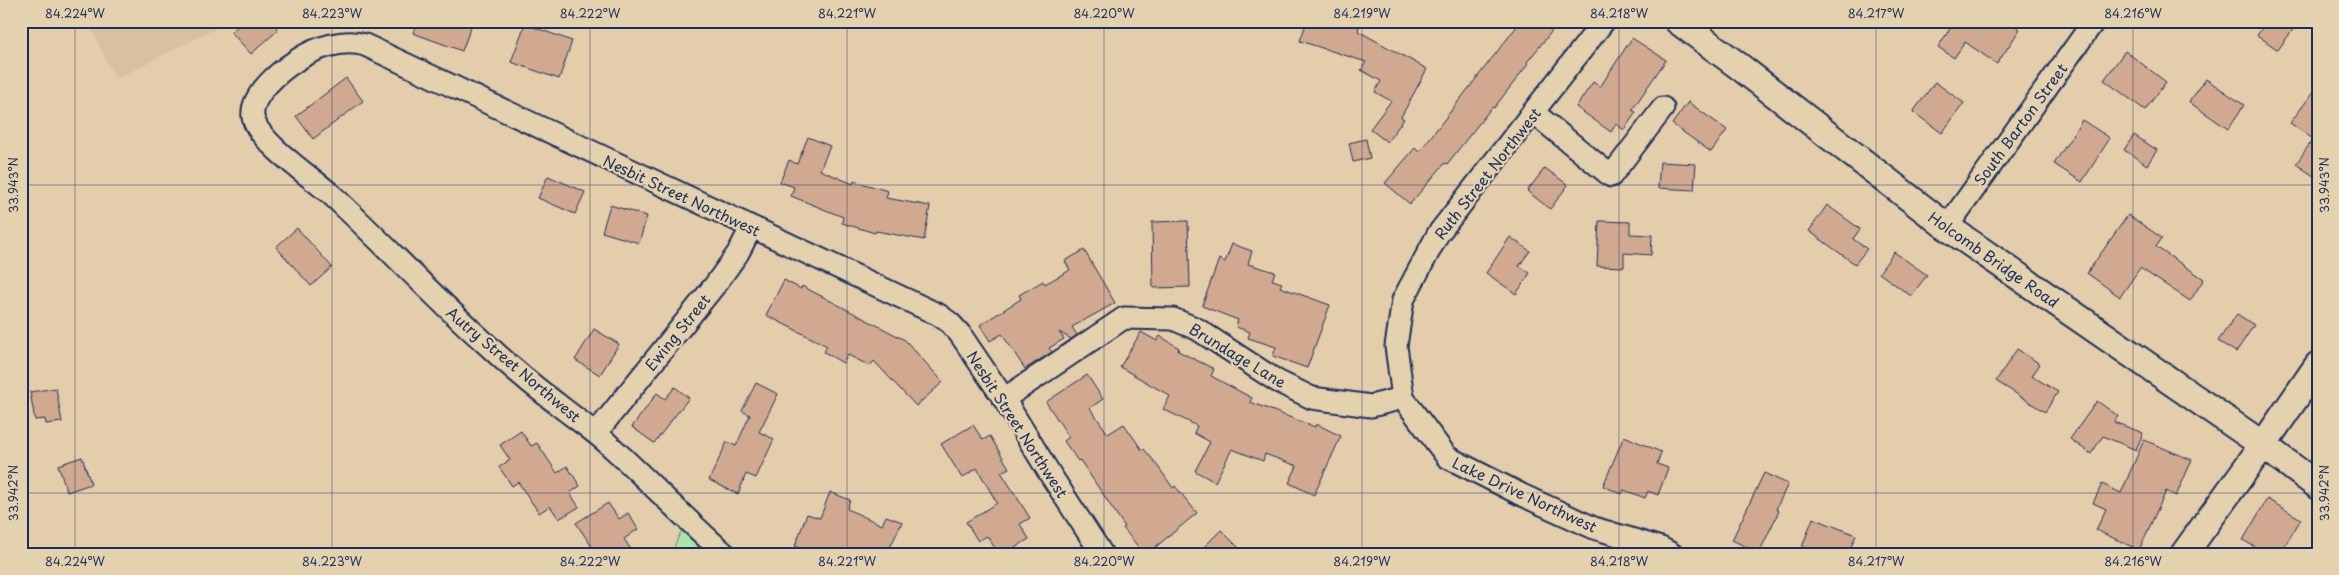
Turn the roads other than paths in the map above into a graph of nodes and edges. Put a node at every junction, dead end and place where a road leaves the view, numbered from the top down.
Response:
1 (1604, 21) edge
2 (1678, 21) edge
3 (2094, 21) edge
4 (1663, 108) dead end
5 (1534, 113) junction
6 (304, 174) joint
7 (1947, 227) junction
8 (751, 228) junction
9 (2318, 365) edge
10 (1403, 398) junction
11 (1004, 399) junction
12 (1421, 422) joint
13 (596, 433) junction
14 (2263, 445) junction
15 (2318, 486) edge
16 (725, 554) edge
17 (1102, 554) edge
18 (1672, 554) edge
19 (2184, 554) edge

1 - 5 street, Ruth Street Northwest
2 - 7 street, Holcomb Bridge Road
3 - 7 street, South Barton Street
4 - 5 street
5 - 10 street, Ruth Street Northwest
6 - 8 street, Nesbit Street Northwest
6 - 13 street, Autry Street Northwest
7 - 14 street, Holcomb Bridge Road
8 - 11 street, Nesbit Street Northwest
8 - 13 street, Ewing Street
9 - 14 street
10 - 11 street, Brundage Lane
10 - 12 street, Ruth Street Northwest
11 - 17 street, Nesbit Street Northwest
12 - 18 street, Lake Drive Northwest
13 - 16 street, Autry Street Northwest
14 - 15 street, Holcomb Bridge Road
14 - 19 street

